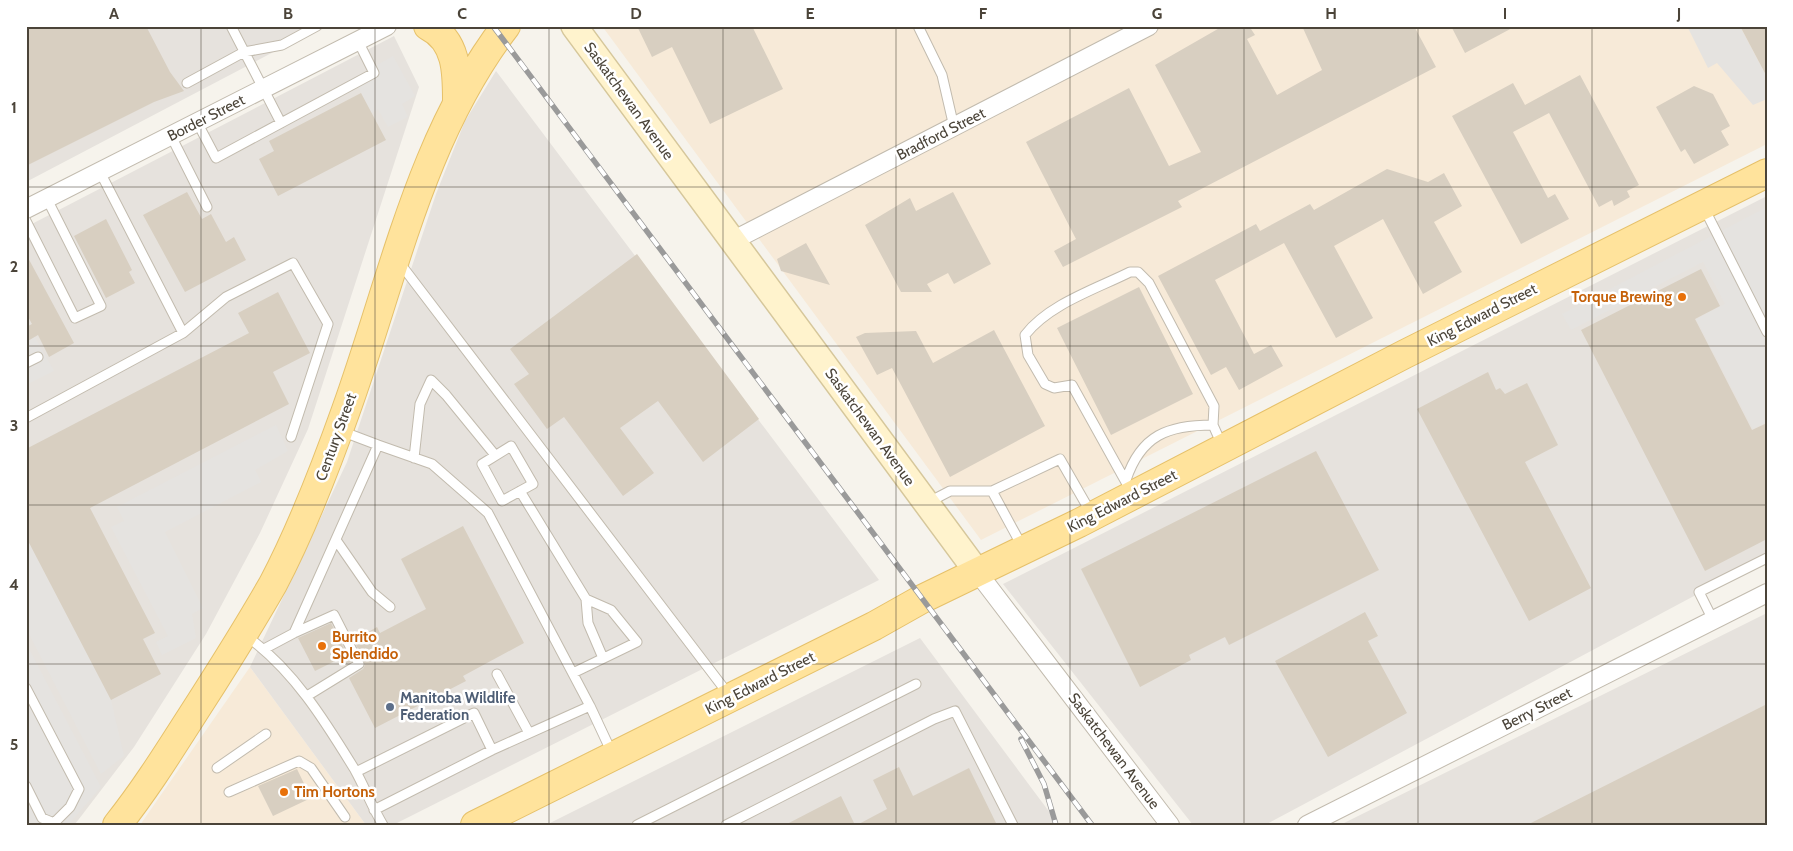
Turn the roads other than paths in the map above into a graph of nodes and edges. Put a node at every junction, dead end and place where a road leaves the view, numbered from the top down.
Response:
1 (231, 26) edge
2 (317, 26) edge
3 (387, 26) edge
4 (428, 26) edge
5 (506, 26) edge
6 (574, 26) edge
7 (918, 26) edge
8 (1149, 26) edge
9 (358, 41) junction
10 (244, 52) junction
11 (187, 82) dead end
12 (263, 89) junction
13 (457, 103) junction
14 (198, 122) junction
15 (280, 123) junction
16 (954, 127) junction
17 (171, 136) junction
18 (100, 172) junction
19 (1767, 172) edge
20 (47, 199) junction
21 (1702, 204) junction
22 (207, 207) dead end
23 (26, 209) edge
24 (26, 221) edge
25 (732, 241) junction
26 (397, 260) junction
27 (1767, 332) edge
28 (182, 333) junction
29 (38, 357) dead end
30 (26, 363) edge
31 (26, 418) edge
32 (339, 430) junction
33 (291, 437) dead end
34 (1218, 437) junction
35 (378, 445) junction
36 (495, 454) junction
37 (414, 458) junction
38 (1130, 488) junction
39 (520, 491) junction
40 (992, 491) junction
41 (926, 503) junction
42 (1093, 516) junction
43 (336, 540) junction
44 (1025, 550) junction
45 (1767, 558) edge
46 (978, 573) junction
47 (1767, 593) edge
48 (586, 599) junction
49 (390, 608) dead end
50 (1713, 620) junction
51 (294, 633) junction
52 (254, 642) junction
53 (603, 658) junction
54 (573, 673) junction
55 (497, 674) dead end
56 (916, 684) dead end
57 (26, 688) edge
58 (307, 696) junction
59 (731, 697) junction
60 (590, 706) junction
61 (266, 734) dead end
62 (529, 734) junction
63 (492, 750) junction
64 (614, 756) junction
65 (217, 768) dead end
66 (356, 772) junction
67 (26, 786) edge
68 (229, 792) dead end
69 (374, 810) junction
70 (346, 817) dead end
71 (492, 821) edge
72 (117, 825) edge
73 (383, 825) edge
74 (636, 825) edge
75 (726, 825) edge
76 (1013, 825) edge
77 (1170, 825) edge
78 (1307, 825) edge

1 - 10 lane
2 - 10 lane
3 - 9 street, Border Street
4 - 13 main road
5 - 13 main road, Century Street
6 - 25 street, Saskatchewan Avenue
7 - 16 lane
8 - 16 street, Bradford Street
9 - 12 street, Border Street
9 - 15 lane
10 - 11 lane
10 - 12 lane
12 - 14 street, Border Street
12 - 15 lane
13 - 26 main road, Century Street
14 - 15 lane
14 - 17 street, Border Street
16 - 25 street, Bradford Street
17 - 18 street, Border Street
17 - 22 lane
18 - 20 street, Border Street
18 - 28 lane
19 - 21 main road, King Edward Street
20 - 23 street, Border Street
20 - 24 lane
21 - 27 lane
21 - 34 main road, King Edward Street
25 - 41 street, Saskatchewan Avenue
26 - 32 main road, Century Street
26 - 59 lane
28 - 31 lane
28 - 33 lane
29 - 30 lane
32 - 35 lane
32 - 52 main road, Century Street
34 - 38 main road, King Edward Street
34 - 38 lane
34 - 38 lane
35 - 37 lane
35 - 43 lane
36 - 37 lane
36 - 39 lane
36 - 39 lane
37 - 54 lane
38 - 42 main road, King Edward Street
39 - 48 lane
40 - 41 lane
40 - 42 lane
40 - 44 lane
41 - 46 street, Saskatchewan Avenue
42 - 44 main road, King Edward Street
43 - 49 lane
43 - 51 lane
44 - 46 main road, King Edward Street
45 - 50 lane
46 - 59 main road, King Edward Street
46 - 77 street, Saskatchewan Avenue
47 - 50 street, Berry Street
48 - 53 lane
48 - 53 lane
50 - 78 street, Berry Street
51 - 52 lane
51 - 58 lane
52 - 58 lane
52 - 72 main road, Century Street
53 - 54 lane
54 - 60 lane
55 - 62 lane
56 - 74 lane
57 - 67 lane
58 - 66 lane
59 - 64 main road, King Edward Street
60 - 62 lane
60 - 64 lane
61 - 65 lane
62 - 63 lane
63 - 66 lane
63 - 69 lane
64 - 71 main road, King Edward Street
66 - 69 lane
68 - 70 lane
69 - 73 lane
75 - 76 lane

